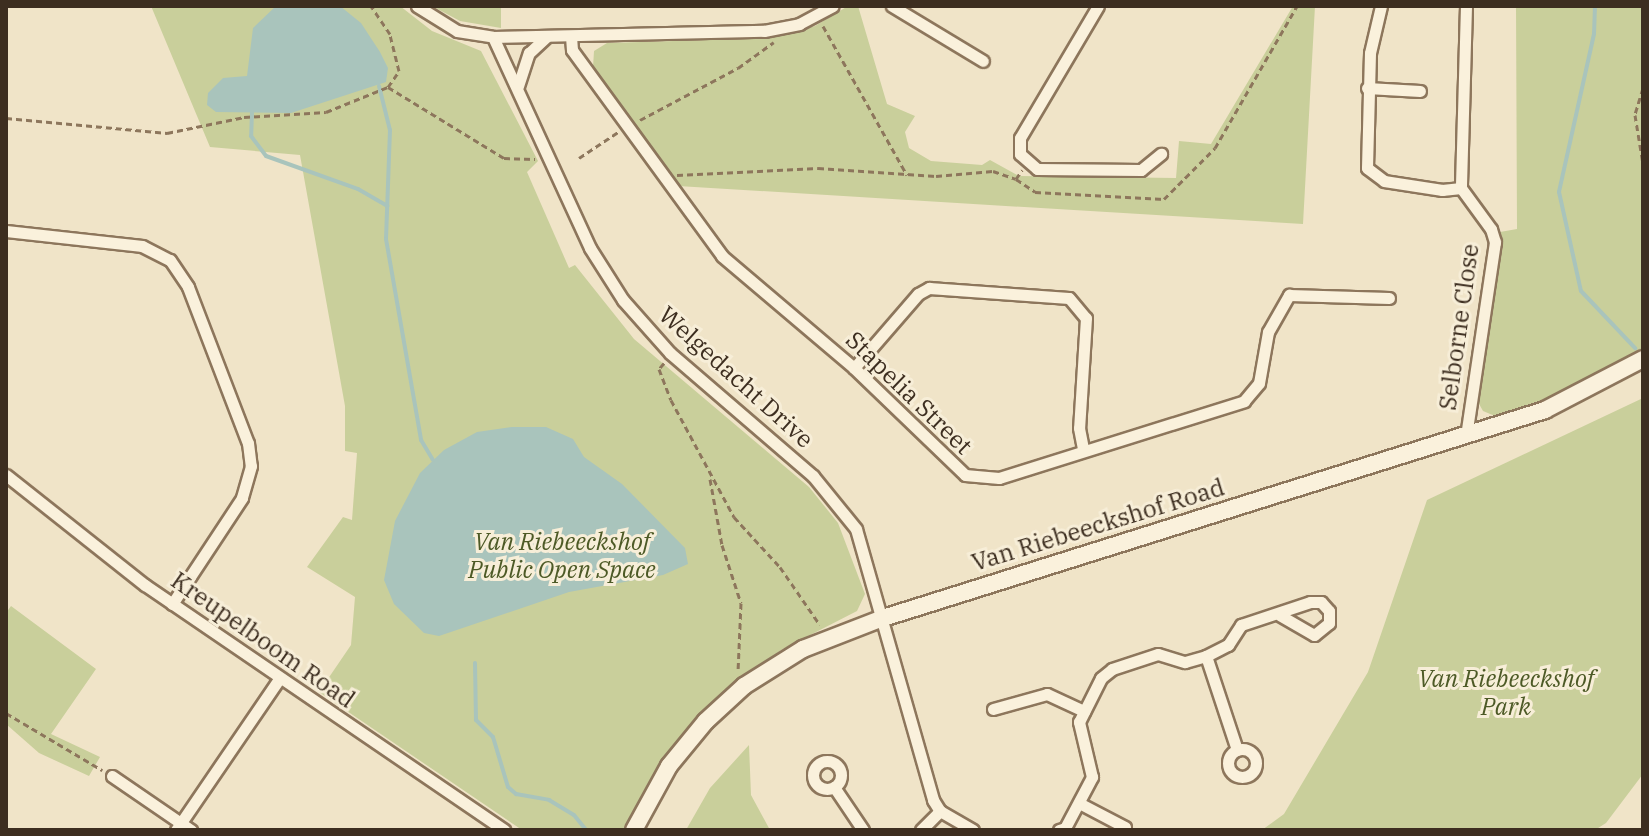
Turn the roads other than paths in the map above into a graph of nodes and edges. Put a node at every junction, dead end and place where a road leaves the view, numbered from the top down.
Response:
1 (417, 6) edge
2 (833, 6) edge
3 (892, 6) edge
4 (1098, 6) edge
5 (1381, 6) edge
6 (1466, 6) edge
7 (547, 36) junction
8 (571, 36) junction
9 (493, 37) junction
10 (983, 61) dead end
11 (518, 87) junction
12 (1367, 88) junction
13 (1420, 91) dead end
14 (1161, 154) dead end
15 (1461, 188) junction
16 (6, 231) edge
17 (1389, 298) dead end
18 (1643, 359) edge
19 (854, 368) junction
20 (1466, 435) junction
21 (1083, 449) junction
22 (6, 475) edge
23 (172, 604) junction
24 (1280, 615) dead end
25 (883, 618) junction
26 (1206, 656) junction
27 (279, 679) junction
28 (993, 709) dead end
29 (1084, 711) junction
30 (1237, 750) dead end
31 (112, 776) road end
32 (834, 787) dead end
33 (1079, 803) junction
34 (940, 811) junction
35 (1125, 827) dead end
36 (183, 828) edge
37 (504, 830) edge
38 (634, 830) edge
39 (863, 830) edge
40 (921, 830) edge
41 (973, 830) edge
42 (1059, 830) edge

1 - 9 street
2 - 8 street
3 - 10 street
4 - 14 street
5 - 12 street
6 - 15 street
7 - 8 street
7 - 9 street
7 - 11 street
8 - 19 street, Stapelia Street
9 - 11 street, Welgedacht Drive
11 - 25 street, Welgedacht Drive
12 - 13 street
12 - 15 street
15 - 20 street, Selborne Close
16 - 23 street
17 - 21 street, Stapelia Street
18 - 20 street, Van Riebeeckshof Road
19 - 21 street, Stapelia Street
19 - 21 street
20 - 25 street, Van Riebeeckshof Road
22 - 23 street, Kreupelboom Road
23 - 27 street, Kreupelboom Road
24 - 26 street
25 - 34 street, Welgedacht Drive
25 - 38 street, Van Riebeeckshof Road
26 - 29 street
26 - 30 street
27 - 36 street
27 - 37 street, Kreupelboom Road
28 - 29 street
29 - 33 street
31 - 36 street
32 - 39 street
33 - 35 street
33 - 42 street
34 - 40 street
34 - 41 street

